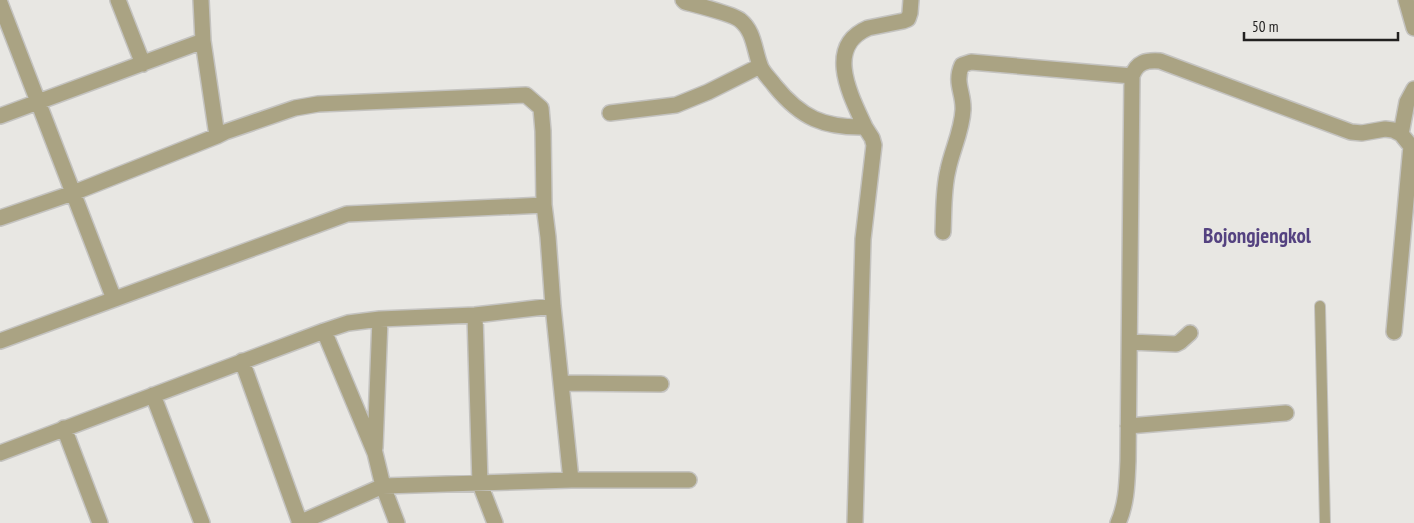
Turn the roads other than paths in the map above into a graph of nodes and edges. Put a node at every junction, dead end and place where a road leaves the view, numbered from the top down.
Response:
1 (118, 0) edge
2 (201, 0) edge
3 (683, 0) edge
4 (911, 0) edge
5 (1406, 0) edge
6 (0, 3) edge
7 (1414, 28) edge
8 (204, 41) junction
9 (143, 64) junction
10 (760, 66) junction
11 (1132, 76) junction
12 (1414, 89) edge
13 (39, 103) junction
14 (610, 113) dead end
15 (0, 116) edge
16 (865, 126) junction
17 (1401, 134) junction
18 (217, 136) junction
19 (1412, 148) edge
20 (73, 192) junction
21 (544, 205) junction
22 (0, 218) edge
23 (943, 232) dead end
24 (114, 299) junction
25 (552, 306) junction
26 (1320, 306) dead end
27 (475, 314) junction
28 (380, 319) junction
29 (324, 331) junction
30 (1394, 332) dead end
31 (1190, 333) dead end
32 (0, 341) edge
33 (1130, 342) junction
34 (242, 361) junction
35 (561, 383) junction
36 (661, 384) dead end
37 (154, 395) junction
38 (1286, 413) dead end
39 (1128, 426) junction
40 (64, 428) junction
41 (0, 452) edge
42 (374, 453) junction
43 (571, 480) junction
44 (689, 480) dead end
45 (480, 484) junction
46 (383, 486) junction
47 (100, 523) edge
48 (202, 523) edge
49 (299, 523) edge
50 (397, 523) edge
51 (495, 523) edge
52 (855, 523) edge
53 (1118, 523) edge
54 (1325, 523) edge

1 - 9 street
2 - 8 street
3 - 10 street
4 - 16 street
5 - 7 street
6 - 13 street
8 - 9 street
8 - 18 street
9 - 13 street
10 - 14 street
10 - 16 street
11 - 17 street
11 - 23 street
11 - 33 street
12 - 17 street
13 - 15 street
13 - 20 street
16 - 52 street
17 - 19 street
18 - 20 street
18 - 21 street
19 - 30 street
20 - 22 street
20 - 24 street
21 - 24 street
21 - 25 street
24 - 32 street
25 - 27 street
25 - 35 street
26 - 54 lane
27 - 28 street
27 - 45 street
28 - 29 street
28 - 42 street
29 - 34 street
29 - 42 street
31 - 33 street
33 - 39 street
34 - 37 street
34 - 49 street
35 - 36 street
35 - 43 street
37 - 40 street
37 - 48 street
38 - 39 street
39 - 53 street
40 - 41 street
40 - 47 street
42 - 46 street
43 - 44 street
43 - 45 street
45 - 46 street
45 - 51 street
46 - 49 street
46 - 50 street

